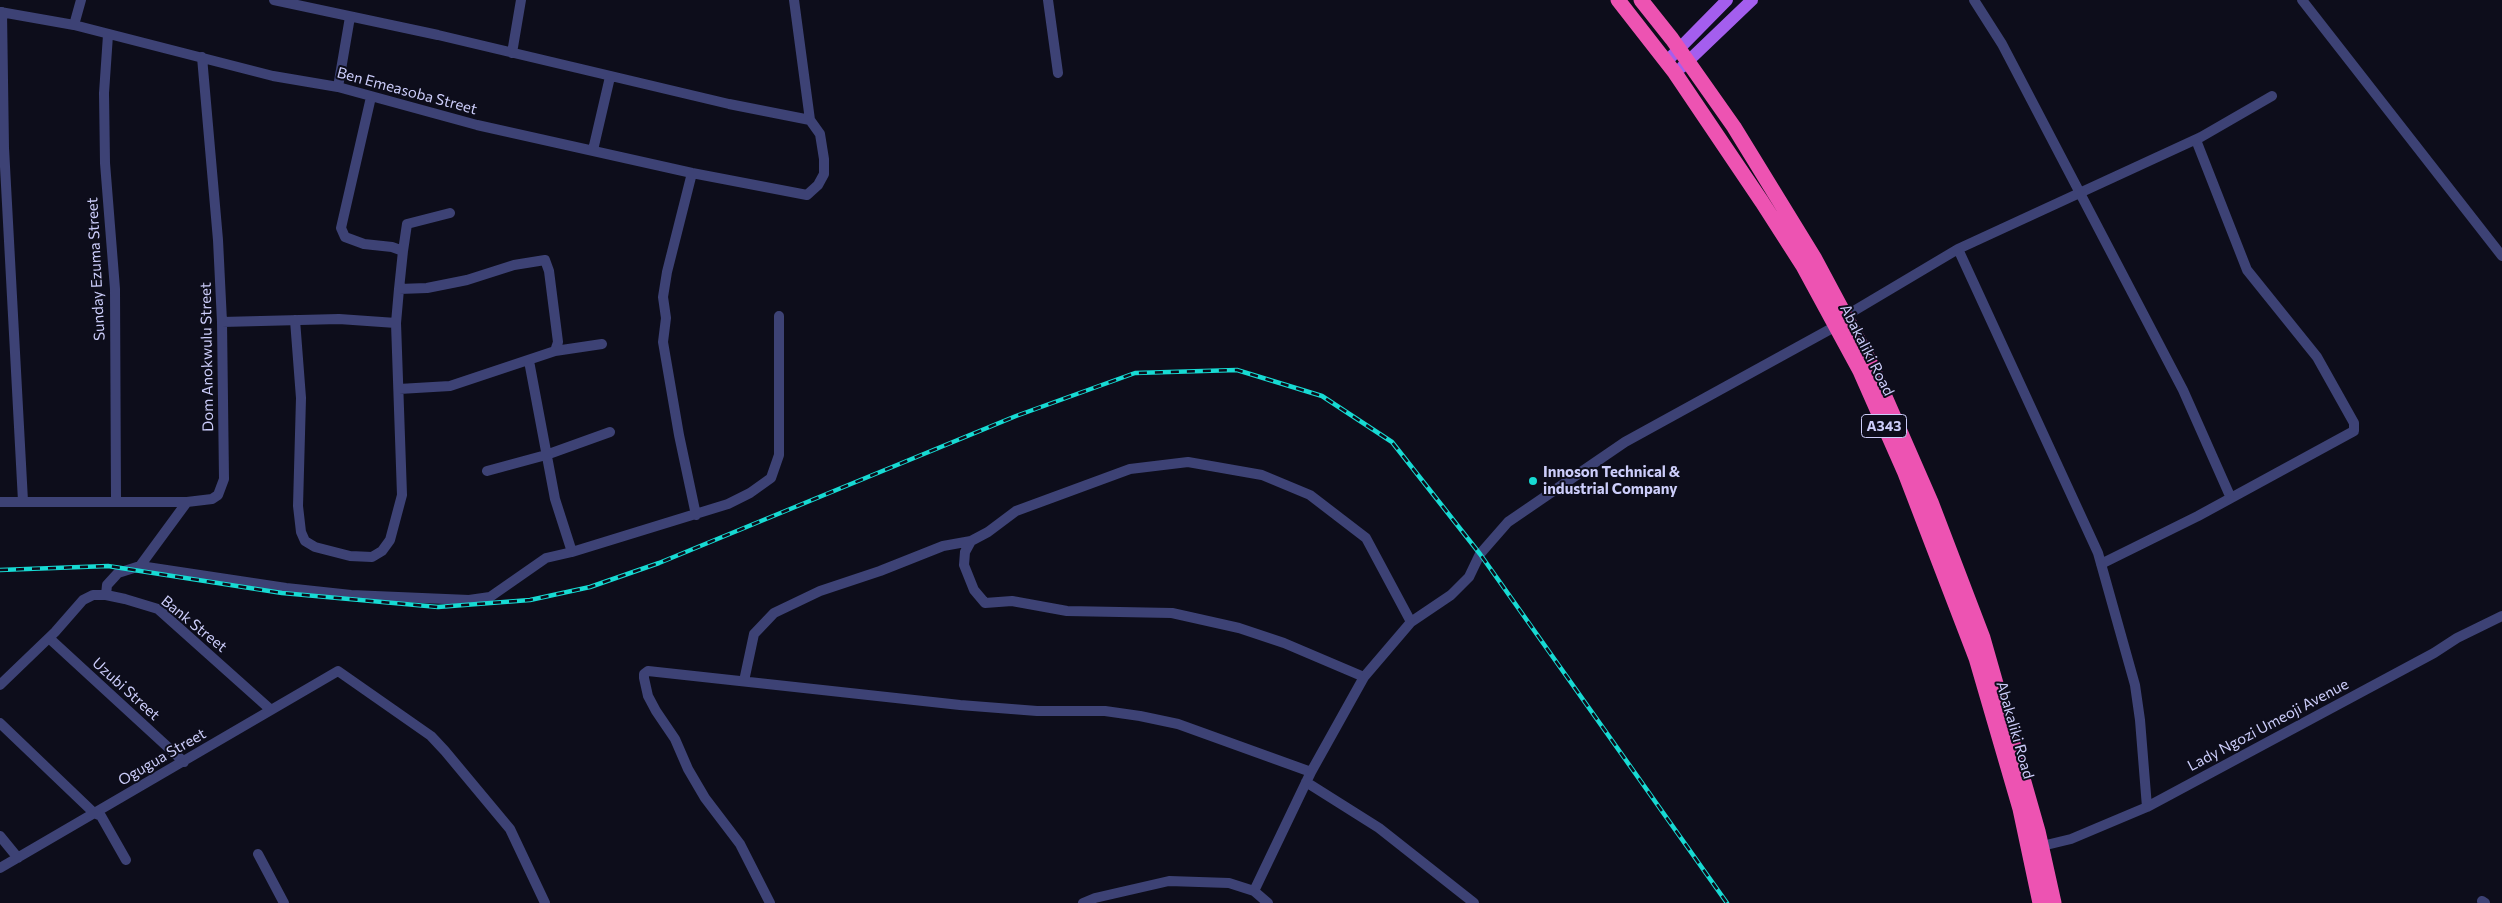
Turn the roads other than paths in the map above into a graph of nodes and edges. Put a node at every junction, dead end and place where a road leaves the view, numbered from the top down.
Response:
1 (81, 0) edge
2 (274, 0) edge
3 (521, 0) edge
4 (794, 0) edge
5 (1048, 0) edge
6 (1618, 0) edge
7 (1641, 0) edge
8 (1727, 0) edge
9 (1752, 0) edge
10 (1974, 0) edge
11 (2302, 0) edge
12 (1, 12) edge
13 (350, 17) junction
14 (74, 25) junction
15 (108, 35) junction
16 (1679, 49) junction
17 (512, 53) junction
18 (202, 57) junction
19 (1688, 61) junction
20 (1670, 68) junction
21 (1058, 73) dead end
22 (610, 76) junction
23 (338, 87) junction
24 (2272, 96) dead end
25 (371, 97) junction
26 (810, 120) junction
27 (2196, 140) junction
28 (593, 150) junction
29 (692, 173) junction
30 (2079, 194) junction
31 (450, 213) dead end
32 (1958, 249) junction
33 (403, 251) junction
34 (2502, 256) edge
35 (400, 288) junction
36 (779, 316) dead end
37 (295, 320) junction
38 (1841, 321) junction
39 (222, 322) junction
40 (396, 323) junction
41 (602, 344) dead end
42 (555, 351) junction
43 (529, 361) junction
44 (399, 389) junction
45 (610, 432) dead end
46 (546, 455) junction
47 (487, 471) dead end
48 (2230, 496) junction
49 (23, 501) junction
50 (116, 501) junction
51 (0, 502) edge
52 (187, 502) junction
53 (696, 514) junction
54 (971, 541) junction
55 (572, 552) junction
56 (2101, 564) junction
57 (140, 566) junction
58 (106, 595) junction
59 (2502, 616) edge
60 (1411, 622) junction
61 (49, 638) junction
62 (1364, 677) junction
63 (744, 680) junction
64 (0, 685) edge
65 (271, 710) junction
66 (0, 723) edge
67 (184, 762) junction
68 (1309, 777) junction
69 (2147, 807) junction
70 (94, 813) junction
71 (0, 836) edge
72 (2042, 846) junction
73 (258, 854) dead end
74 (18, 858) junction
75 (126, 860) dead end
76 (0, 868) edge
77 (1254, 891) junction
78 (284, 903) edge
79 (545, 903) edge
80 (770, 903) edge
81 (1083, 903) edge
82 (1268, 903) edge
83 (1474, 903) edge
84 (2040, 903) edge
85 (2054, 903) edge

1 - 14 street
2 - 13 street
3 - 17 street
4 - 26 street
5 - 21 street
6 - 20 highway, Abakaliki Road / A343
7 - 16 highway, Abakaliki Road / A343
8 - 16 main road
9 - 19 main road
10 - 30 street
11 - 34 street
12 - 14 street, Ben Emeasoba Street
12 - 49 street
13 - 17 street
13 - 23 street
14 - 15 street, Ben Emeasoba Street
15 - 18 street, Ben Emeasoba Street
15 - 50 street, Sunday Ezuma Street
16 - 19 highway, Abakaliki Road / A343
16 - 20 main road
17 - 22 street
18 - 23 street, Ben Emeasoba Street
18 - 39 street, Dom Anokwulu Street
19 - 20 main road
19 - 38 highway, Abakaliki Road / A343
20 - 38 highway, Abakaliki Road / A343
22 - 26 street
22 - 28 street
23 - 25 street, Ben Emeasoba Street
24 - 27 street
25 - 28 street, Ben Emeasoba Street
25 - 33 street
26 - 29 street, Ben Emeasoba Street
27 - 30 street
27 - 48 street
28 - 29 street, Ben Emeasoba Street
29 - 53 street
30 - 32 street
30 - 48 street
31 - 33 street
32 - 38 street
32 - 56 street
33 - 35 street
35 - 40 street
35 - 42 street
36 - 53 street
37 - 39 street
37 - 40 street
37 - 44 street
38 - 60 street
38 - 72 highway, Abakaliki Road / A343
38 - 84 highway, Abakaliki Road / A343
39 - 52 street, Dom Anokwulu Street
40 - 44 street
41 - 42 street
42 - 43 street
43 - 44 street
43 - 46 street
45 - 46 street
46 - 47 street
46 - 55 street
48 - 56 street
49 - 50 street
49 - 51 street
50 - 52 street
52 - 57 street
53 - 55 street
54 - 60 street
54 - 62 street
54 - 63 street
55 - 57 street
56 - 69 street
57 - 58 street
58 - 61 street, Bank Street
58 - 65 street, Bank Street
59 - 69 street, Lady Ngozi Umeoji Avenue
60 - 62 street
61 - 64 street, Bank Street
61 - 67 street, Uzubi Street
62 - 68 street
63 - 68 street
63 - 80 street
65 - 67 street, Ogugua Street
65 - 79 street, Ogugua Street
66 - 70 street
67 - 70 street, Ogugua Street
68 - 77 street
68 - 83 street
69 - 72 street, Lady Ngozi Umeoji Avenue
70 - 74 street, Ogugua Street
70 - 75 street
71 - 74 street
72 - 85 highway, Abakaliki Road / A343
73 - 78 street
74 - 76 street, Ogugua Street
77 - 81 street
77 - 82 street

